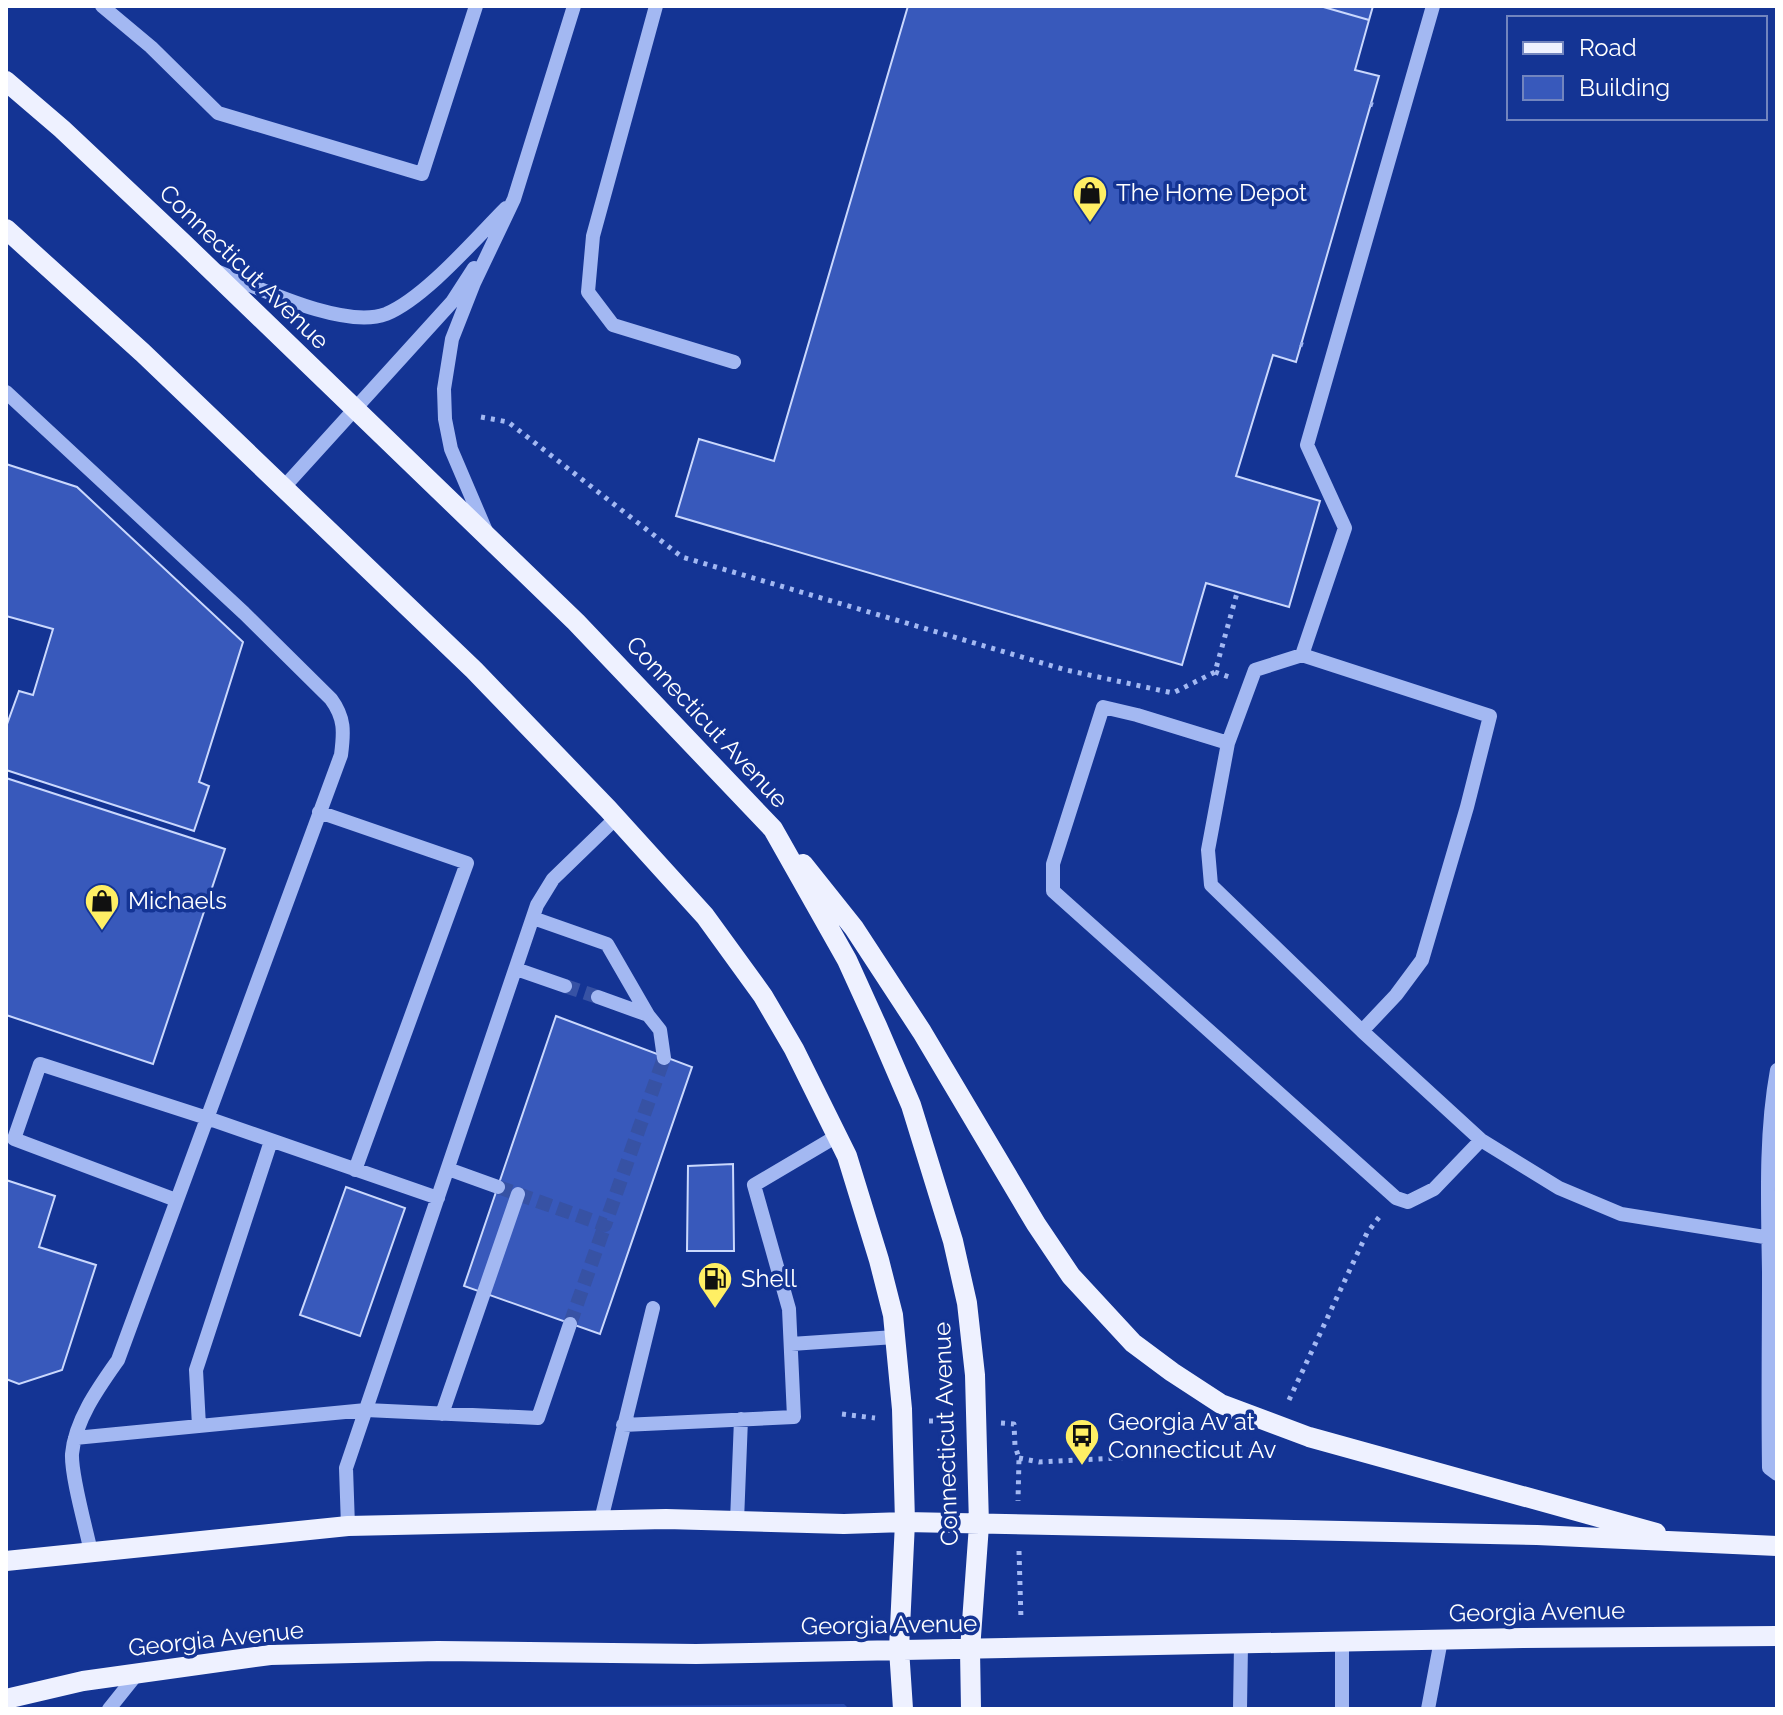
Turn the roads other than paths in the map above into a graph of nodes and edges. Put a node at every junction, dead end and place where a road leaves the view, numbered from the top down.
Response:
1 (102, 6) edge
2 (476, 6) edge
3 (574, 6) edge
4 (656, 6) edge
5 (1433, 6) edge
6 (6, 81) edge
7 (514, 199) junction
8 (6, 229) edge
9 (210, 269) junction
10 (734, 362) dead end
11 (6, 392) edge
12 (356, 411) junction
13 (284, 487) junction
14 (490, 538) junction
15 (1302, 655) junction
16 (1228, 743) junction
17 (319, 812) junction
18 (616, 818) junction
19 (773, 829) junction
20 (533, 918) junction
21 (516, 969) junction
22 (565, 986) tunnel mouth
23 (598, 997) tunnel mouth
24 (648, 1015) junction
25 (1362, 1031) junction
26 (664, 1058) tunnel mouth
27 (1777, 1070) edge
28 (207, 1118) junction
29 (837, 1136) junction
30 (1481, 1140) junction
31 (271, 1141) junction
32 (448, 1169) junction
33 (355, 1170) junction
34 (498, 1187) tunnel mouth
35 (518, 1194) dead end
36 (438, 1198) junction
37 (176, 1200) junction
38 (1773, 1238) edge
39 (653, 1308) dead end
40 (570, 1324) tunnel mouth
41 (895, 1337) junction
42 (791, 1344) junction
43 (366, 1410) junction
44 (442, 1414) junction
45 (741, 1419) junction
46 (623, 1425) junction
47 (199, 1426) junction
48 (75, 1438) junction
49 (1777, 1474) edge
50 (601, 1520) junction
51 (737, 1521) junction
52 (905, 1522) junction
53 (979, 1525) junction
54 (348, 1526) junction
55 (1690, 1543) junction
56 (1777, 1546) edge
57 (91, 1552) junction
58 (6, 1561) edge
59 (1777, 1636) edge
60 (1441, 1640) junction
61 (1342, 1642) junction
62 (1241, 1644) junction
63 (899, 1649) junction
64 (970, 1650) junction
65 (137, 1674) junction
66 (6, 1699) edge
67 (109, 1709) edge
68 (903, 1709) edge
69 (971, 1709) edge
70 (1240, 1709) edge
71 (1342, 1709) edge
72 (1428, 1709) edge

1 - 2 lane
3 - 7 lane
4 - 10 lane
5 - 15 lane
6 - 9 main road, Connecticut Avenue
7 - 9 lane
7 - 12 lane
7 - 14 lane
8 - 13 main road, Connecticut Avenue
9 - 12 main road, Connecticut Avenue
11 - 17 lane
12 - 13 lane
12 - 14 main road, Connecticut Avenue
13 - 18 main road, Connecticut Avenue
14 - 19 main road, Connecticut Avenue
15 - 16 lane
15 - 25 lane
16 - 25 lane
16 - 30 lane
17 - 28 lane
17 - 33 lane
18 - 20 lane
18 - 29 main road, Connecticut Avenue
19 - 53 main road, Connecticut Avenue
19 - 55 main road
20 - 21 lane
20 - 24 lane
21 - 22 lane
21 - 32 lane
23 - 24 lane
24 - 26 lane
25 - 30 lane
27 - 38 lane
28 - 31 lane
28 - 37 lane
28 - 37 lane
29 - 41 main road, Connecticut Avenue
29 - 42 lane
30 - 38 lane
31 - 33 lane
31 - 47 lane
32 - 34 lane
32 - 36 lane
33 - 36 lane
35 - 44 lane
36 - 43 lane
37 - 48 lane
38 - 49 lane
39 - 46 lane
40 - 44 lane
41 - 42 lane
41 - 52 main road, Connecticut Avenue
42 - 45 lane
43 - 44 lane
43 - 47 lane
43 - 54 lane
45 - 46 lane
45 - 51 lane
46 - 50 lane
47 - 48 lane
48 - 57 lane
50 - 51 main road
50 - 54 main road
51 - 52 main road
52 - 53 main road
52 - 63 main road, Connecticut Avenue
53 - 55 main road
53 - 64 main road, Connecticut Avenue
54 - 57 main road
55 - 56 main road
57 - 58 main road
59 - 60 main road, Georgia Avenue
60 - 61 main road, Georgia Avenue
60 - 72 lane
61 - 62 main road, Georgia Avenue
61 - 71 lane
62 - 64 main road, Georgia Avenue
62 - 70 lane
63 - 64 main road, Georgia Avenue
63 - 65 main road, Georgia Avenue
63 - 68 main road, Connecticut Avenue
64 - 69 main road, Connecticut Avenue
65 - 66 main road, Georgia Avenue
65 - 67 lane

